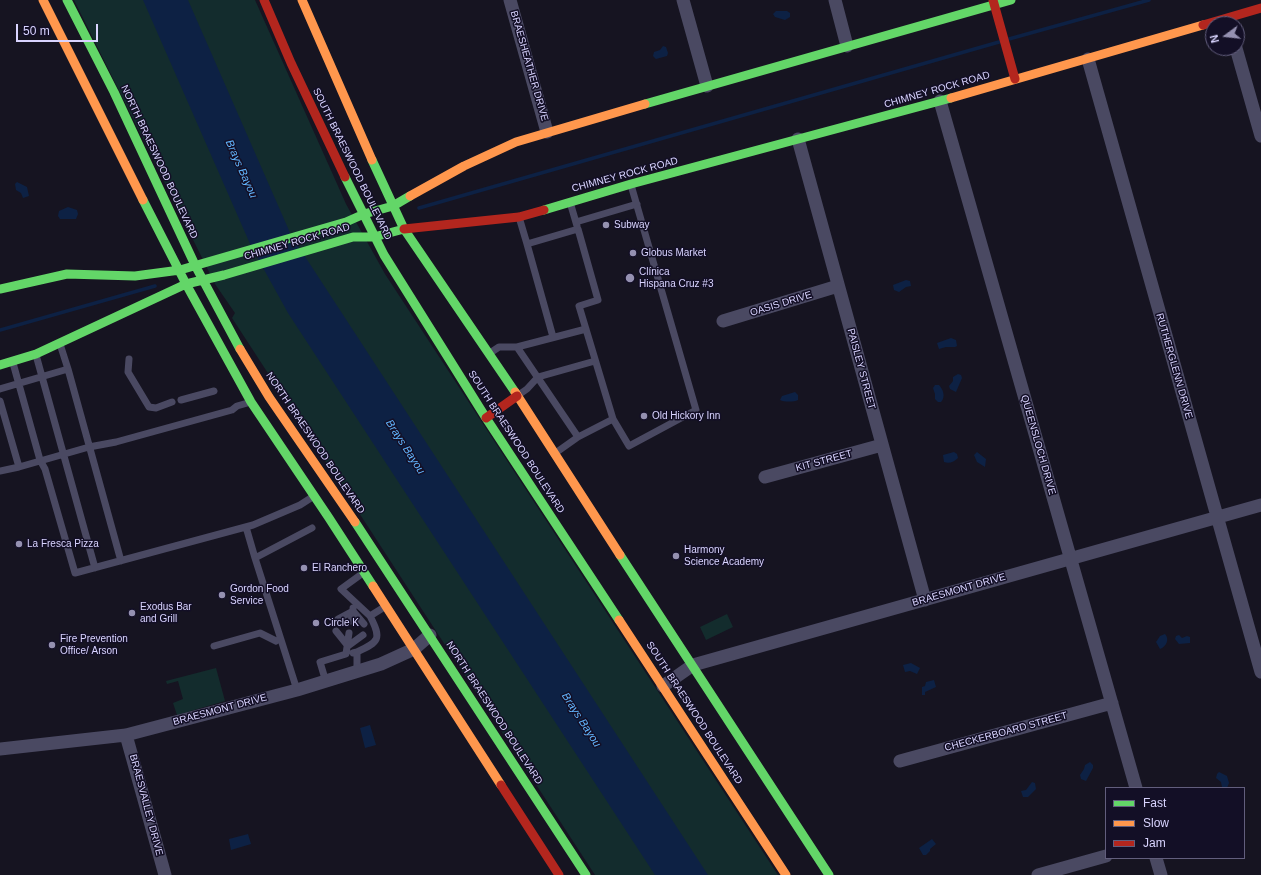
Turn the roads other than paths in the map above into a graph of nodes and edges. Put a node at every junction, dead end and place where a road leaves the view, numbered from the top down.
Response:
1 (43, 0) edge
2 (67, 0) edge
3 (264, 0) edge
4 (302, 0) edge
5 (510, 0) edge
6 (683, 0) edge
7 (835, 0) edge
8 (1011, 0) edge
9 (994, 2) edge
10 (1261, 8) edge
11 (1241, 16) edge
12 (1205, 27) edge
13 (847, 46) junction
14 (80, 49) junction
15 (1238, 56) edge
16 (1088, 59) junction
17 (1015, 79) junction
18 (707, 86) junction
19 (940, 101) junction
20 (547, 132) junction
21 (1261, 136) edge
22 (798, 139) junction
23 (631, 184) junction
24 (570, 202) junction
25 (637, 204) junction
26 (393, 206) junction
27 (364, 214) junction
28 (518, 217) junction
29 (577, 226) junction
30 (404, 228) junction
31 (374, 236) junction
32 (527, 244) junction
33 (195, 265) junction
34 (180, 270) junction
35 (202, 279) junction
36 (186, 284) junction
37 (838, 286) junction
38 (0, 289) edge
39 (723, 321) dead end
40 (586, 329) junction
41 (553, 337) junction
42 (60, 344) junction
43 (517, 347) junction
44 (36, 354) junction
45 (488, 354) junction
46 (129, 360) dead end
47 (12, 361) junction
48 (595, 361) junction
49 (0, 365) edge
50 (68, 369) junction
51 (43, 376) junction
52 (538, 377) junction
53 (18, 383) junction
54 (0, 389) edge
55 (214, 391) dead end
56 (517, 396) junction
57 (181, 400) dead end
58 (0, 401) edge
59 (172, 402) dead end
60 (251, 402) junction
61 (486, 418) junction
62 (613, 419) junction
63 (578, 437) junction
64 (882, 445) junction
65 (89, 447) junction
66 (63, 454) junction
67 (554, 454) junction
68 (40, 460) junction
69 (19, 467) junction
70 (3, 470) edge
71 (0, 474) edge
72 (765, 477) dead end
73 (314, 496) junction
74 (1261, 505) edge
75 (1217, 517) junction
76 (246, 527) junction
77 (312, 528) dead end
78 (255, 558) junction
79 (1071, 559) junction
80 (121, 561) junction
81 (95, 568) junction
82 (364, 573) junction
83 (353, 600) junction
84 (925, 600) junction
85 (386, 606) junction
86 (353, 611) junction
87 (370, 616) junction
88 (338, 619) dead end
89 (351, 621) dead end
90 (364, 624) dead end
91 (336, 631) dead end
92 (349, 633) dead end
93 (362, 635) dead end
94 (430, 635) junction
95 (276, 640) dead end
96 (214, 646) dead end
97 (414, 649) junction
98 (347, 650) junction
99 (356, 652) junction
100 (693, 665) junction
101 (357, 672) junction
102 (1261, 672) edge
103 (326, 682) junction
104 (663, 686) junction
105 (297, 690) junction
106 (1112, 703) junction
107 (126, 734) junction
108 (489, 746) junction
109 (0, 749) edge
110 (900, 761) dead end
111 (1136, 787) edge
112 (555, 848) junction
113 (1105, 856) edge
114 (1156, 859) edge
115 (165, 875) edge
116 (559, 875) edge
117 (586, 875) edge
118 (786, 875) edge
119 (829, 875) edge
120 (1038, 875) edge
121 (1161, 875) edge

1 - 14 main road, NORTH BRAESWOOD BOULEVARD
2 - 14 main road, NORTH BRAESWOOD BOULEVARD
3 - 27 main road, SOUTH BRAESWOOD BOULEVARD
4 - 26 main road, SOUTH BRAESWOOD BOULEVARD
5 - 20 street, BRAESHEATHER DRIVE
6 - 18 street
7 - 13 street
8 - 9 main road
9 - 13 main road
9 - 17 main road
10 - 11 main road, CHIMNEY ROCK ROAD
12 - 16 main road, CHIMNEY ROCK ROAD
13 - 18 main road
14 - 33 main road, NORTH BRAESWOOD BOULEVARD
14 - 34 main road, NORTH BRAESWOOD BOULEVARD
15 - 21 street
16 - 17 main road, CHIMNEY ROCK ROAD
16 - 75 street, RUTHERGLENN DRIVE
17 - 19 main road, CHIMNEY ROCK ROAD
18 - 20 main road
19 - 22 main road, CHIMNEY ROCK ROAD
19 - 79 street, QUEENSLOCH DRIVE
20 - 26 main road
22 - 23 main road, CHIMNEY ROCK ROAD
22 - 37 street, PAISLEY STREET
23 - 24 main road, CHIMNEY ROCK ROAD
23 - 25 lane
24 - 28 main road, CHIMNEY ROCK ROAD
24 - 29 lane
25 - 29 lane
25 - 62 lane
26 - 27 main road, CHIMNEY ROCK ROAD
26 - 30 main road, SOUTH BRAESWOOD BOULEVARD
27 - 31 main road, SOUTH BRAESWOOD BOULEVARD
27 - 33 main road, CHIMNEY ROCK ROAD
28 - 30 main road, CHIMNEY ROCK ROAD
28 - 32 lane
29 - 32 lane
29 - 40 lane
30 - 31 main road, CHIMNEY ROCK ROAD
30 - 45 main road, SOUTH BRAESWOOD BOULEVARD
31 - 35 main road, CHIMNEY ROCK ROAD
31 - 61 main road, SOUTH BRAESWOOD BOULEVARD
32 - 41 lane
33 - 34 main road, CHIMNEY ROCK ROAD
33 - 35 main road, NORTH BRAESWOOD BOULEVARD
34 - 36 main road, NORTH BRAESWOOD BOULEVARD
34 - 38 main road, CHIMNEY ROCK ROAD
35 - 36 main road, CHIMNEY ROCK ROAD
35 - 94 main road, NORTH BRAESWOOD BOULEVARD
36 - 42 main road, CHIMNEY ROCK ROAD
36 - 60 main road, NORTH BRAESWOOD BOULEVARD
37 - 39 street, OASIS DRIVE
37 - 64 street, PAISLEY STREET
40 - 41 lane
40 - 48 lane
41 - 43 lane
42 - 44 main road, CHIMNEY ROCK ROAD
42 - 50 lane
43 - 45 lane
43 - 52 lane
44 - 47 main road, CHIMNEY ROCK ROAD
44 - 51 lane
45 - 56 main road, SOUTH BRAESWOOD BOULEVARD
46 - 59 lane
47 - 49 main road, CHIMNEY ROCK ROAD
47 - 53 lane
48 - 52 lane
48 - 62 lane
50 - 51 lane
50 - 65 lane
51 - 53 lane
51 - 66 lane
52 - 56 lane
52 - 63 lane
53 - 54 lane
53 - 68 lane
55 - 57 lane
56 - 61 main road
56 - 67 main road, SOUTH BRAESWOOD BOULEVARD
58 - 69 lane
60 - 65 lane
60 - 73 main road, NORTH BRAESWOOD BOULEVARD
61 - 104 main road, SOUTH BRAESWOOD BOULEVARD
62 - 63 lane
63 - 67 lane
64 - 72 street, KIT STREET
64 - 84 street, PAISLEY STREET
65 - 66 lane
65 - 80 lane
66 - 68 lane
66 - 81 lane
67 - 100 main road, SOUTH BRAESWOOD BOULEVARD
68 - 69 lane
68 - 81 lane
69 - 70 lane
70 - 71 lane
73 - 76 lane
73 - 82 main road, NORTH BRAESWOOD BOULEVARD
74 - 75 street, BRAESMONT DRIVE
75 - 79 street, BRAESMONT DRIVE
75 - 102 street, RUTHERGLENN DRIVE
76 - 78 lane
76 - 80 lane
77 - 78 lane
78 - 105 lane
79 - 84 street, BRAESMONT DRIVE
79 - 106 street, QUEENSLOCH DRIVE
80 - 81 lane
82 - 83 lane
82 - 85 main road, NORTH BRAESWOOD BOULEVARD
83 - 86 lane
83 - 87 lane
84 - 100 street, BRAESMONT DRIVE
85 - 87 lane
85 - 97 main road, NORTH BRAESWOOD BOULEVARD
86 - 88 lane
86 - 89 lane
86 - 90 lane
87 - 99 lane
91 - 98 lane
92 - 98 lane
93 - 98 lane
94 - 97 street, BRAESMONT DRIVE
94 - 108 main road, NORTH BRAESWOOD BOULEVARD
95 - 96 lane
97 - 101 street, BRAESMONT DRIVE
97 - 108 main road, NORTH BRAESWOOD BOULEVARD
98 - 99 lane
98 - 103 lane
99 - 101 lane
100 - 104 street, BRAESMONT DRIVE
100 - 119 main road, SOUTH BRAESWOOD BOULEVARD
101 - 103 street, BRAESMONT DRIVE
103 - 105 street, BRAESMONT DRIVE
104 - 118 main road, SOUTH BRAESWOOD BOULEVARD
105 - 107 street, BRAESMONT DRIVE
106 - 110 street, CHECKERBOARD STREET
106 - 111 street, QUEENSLOCH DRIVE
107 - 109 street, BRAESMONT DRIVE
107 - 115 street, BRAESVALLEY DRIVE
108 - 112 main road, NORTH BRAESWOOD BOULEVARD
108 - 112 main road, NORTH BRAESWOOD BOULEVARD
112 - 116 main road, NORTH BRAESWOOD BOULEVARD
112 - 117 main road, NORTH BRAESWOOD BOULEVARD
113 - 120 street
114 - 121 street

